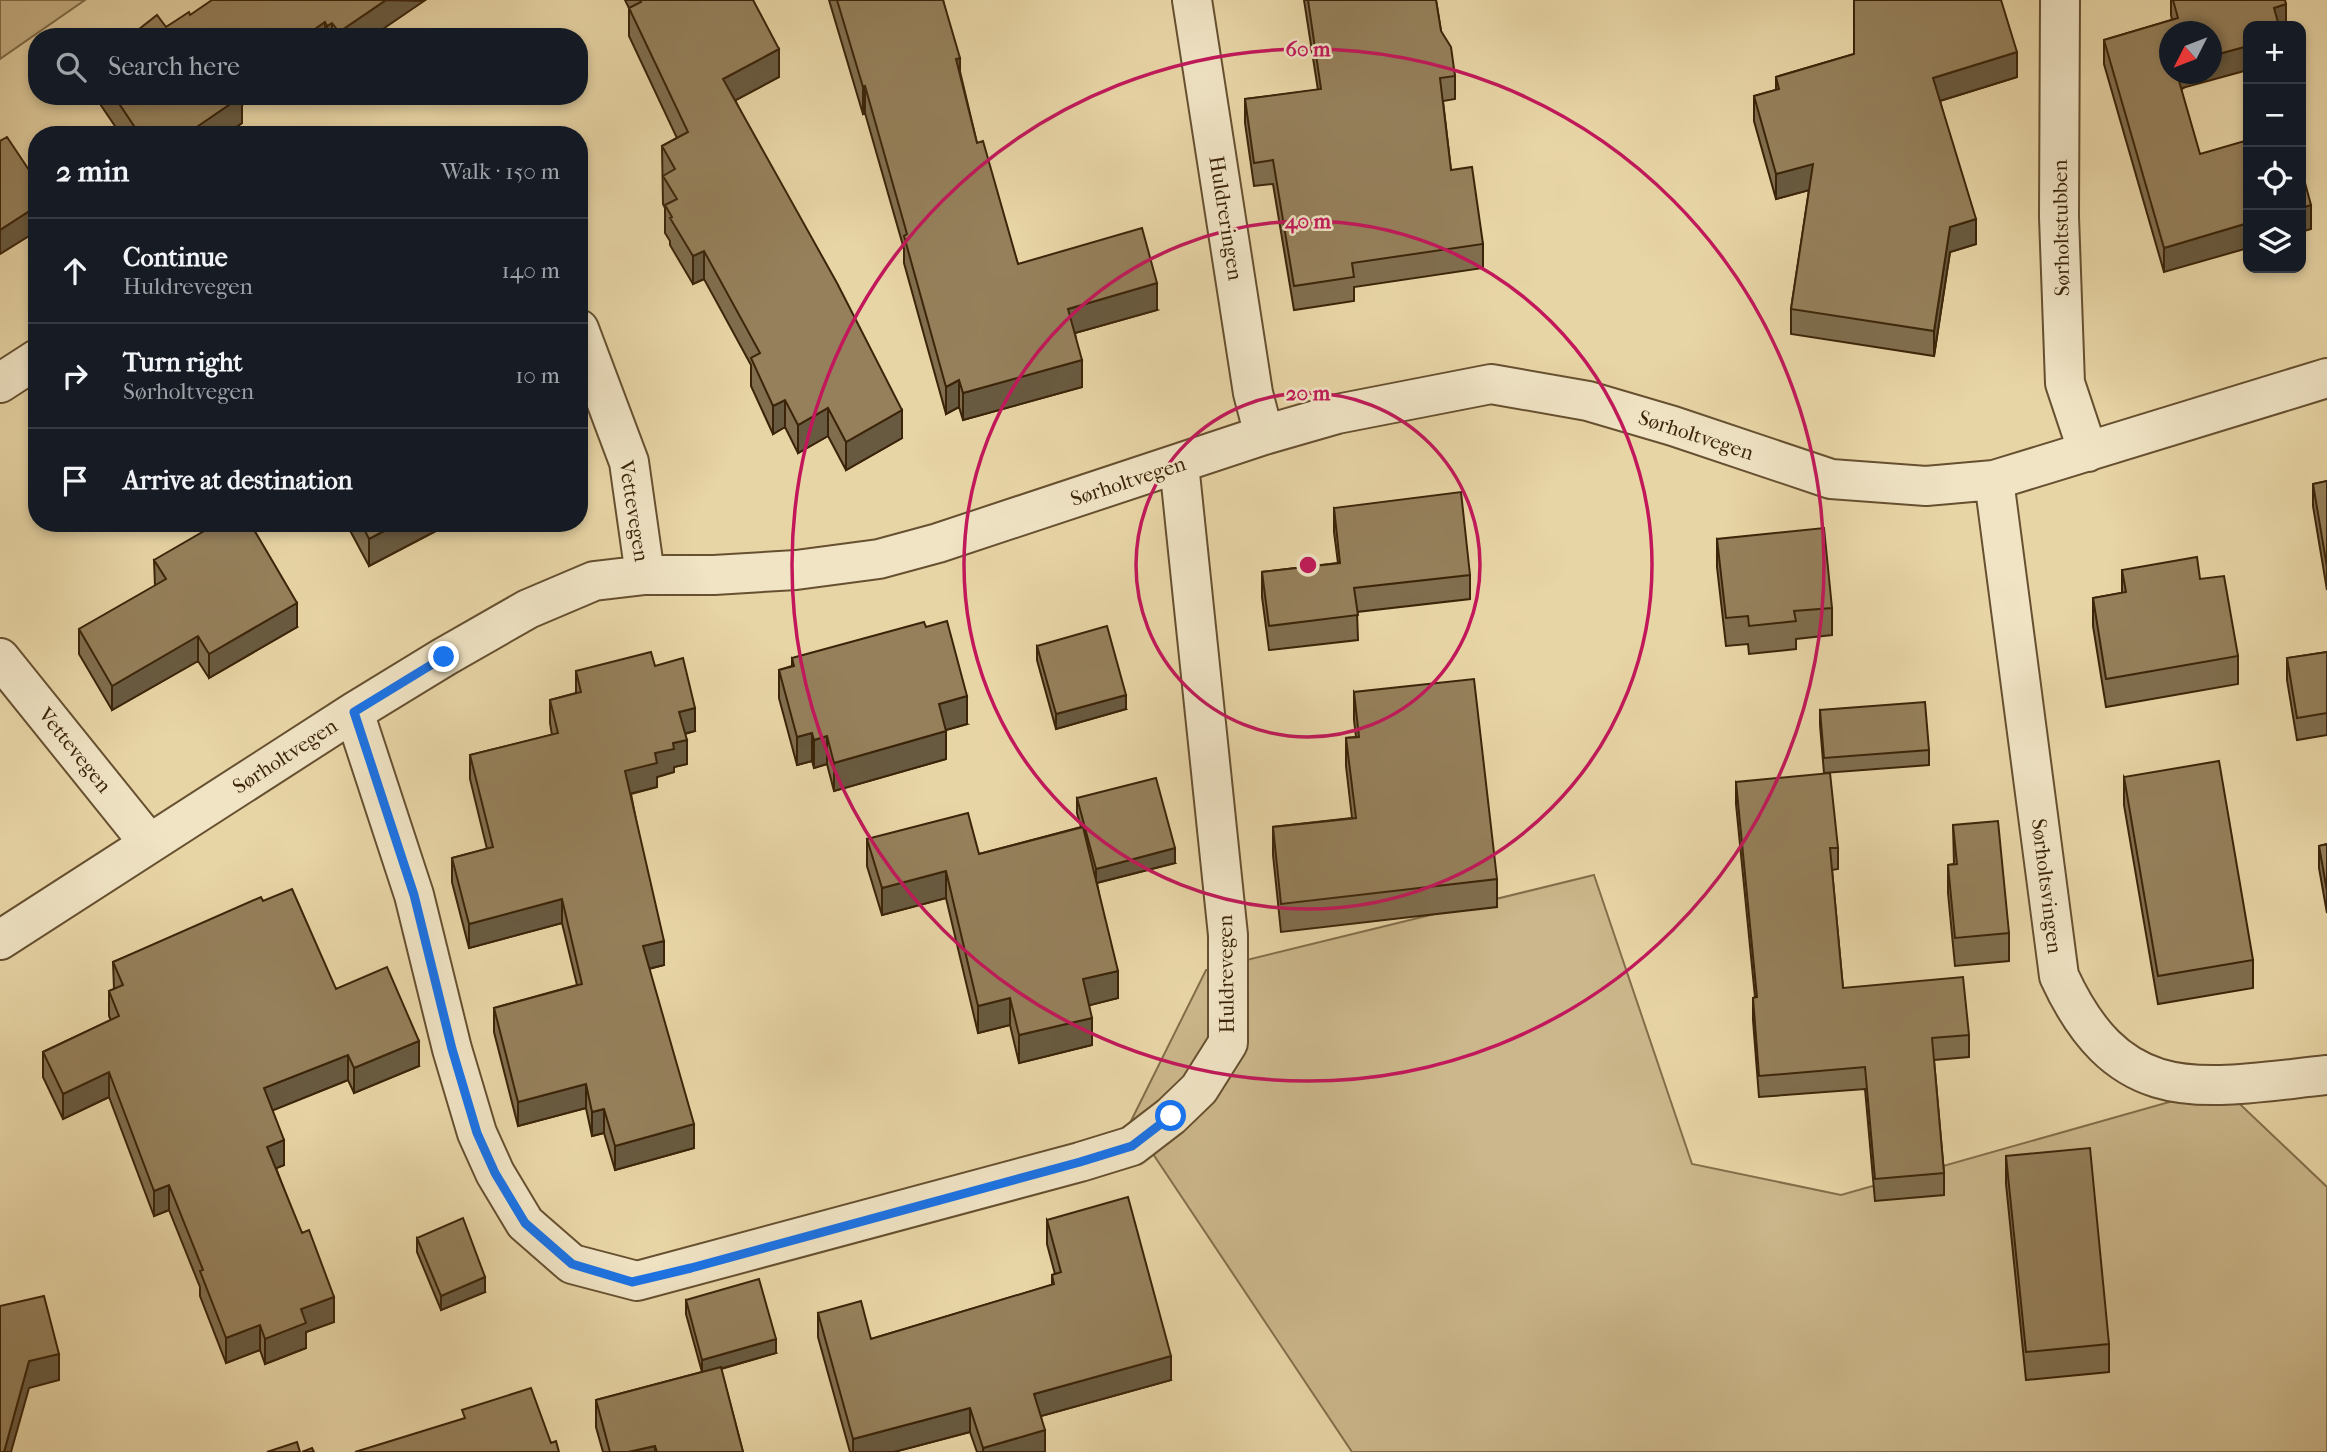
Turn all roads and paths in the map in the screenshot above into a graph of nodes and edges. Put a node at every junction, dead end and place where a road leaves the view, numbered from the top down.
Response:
1 (1192, 0) edge
2 (2060, 0) edge
3 (588, 353) edge
4 (28, 365) edge
5 (2327, 378) edge
6 (0, 383) edge
7 (1264, 435) junction
8 (2088, 452) junction
9 (1179, 464) junction
10 (1994, 480) junction
11 (645, 575) junction
12 (0, 657) edge
13 (354, 712) junction
14 (149, 843) junction
15 (0, 940) edge
16 (2327, 1075) edge

1 - 7 street, Huldreringen
2 - 8 street, Sørholtstubben
3 - 11 street, Vettevegen
4 - 6 street
5 - 8 street, Sørholtvegen
7 - 9 street, Sørholtvegen
7 - 10 street, Sørholtvegen
8 - 10 street, Sørholtvegen
9 - 11 street, Sørholtvegen
9 - 13 street, Huldrevegen
10 - 16 street, Sørholtsvingen
11 - 13 street, Sørholtvegen
12 - 14 street, Vettevegen
13 - 14 street, Sørholtvegen
14 - 15 street, Sørholtvegen

